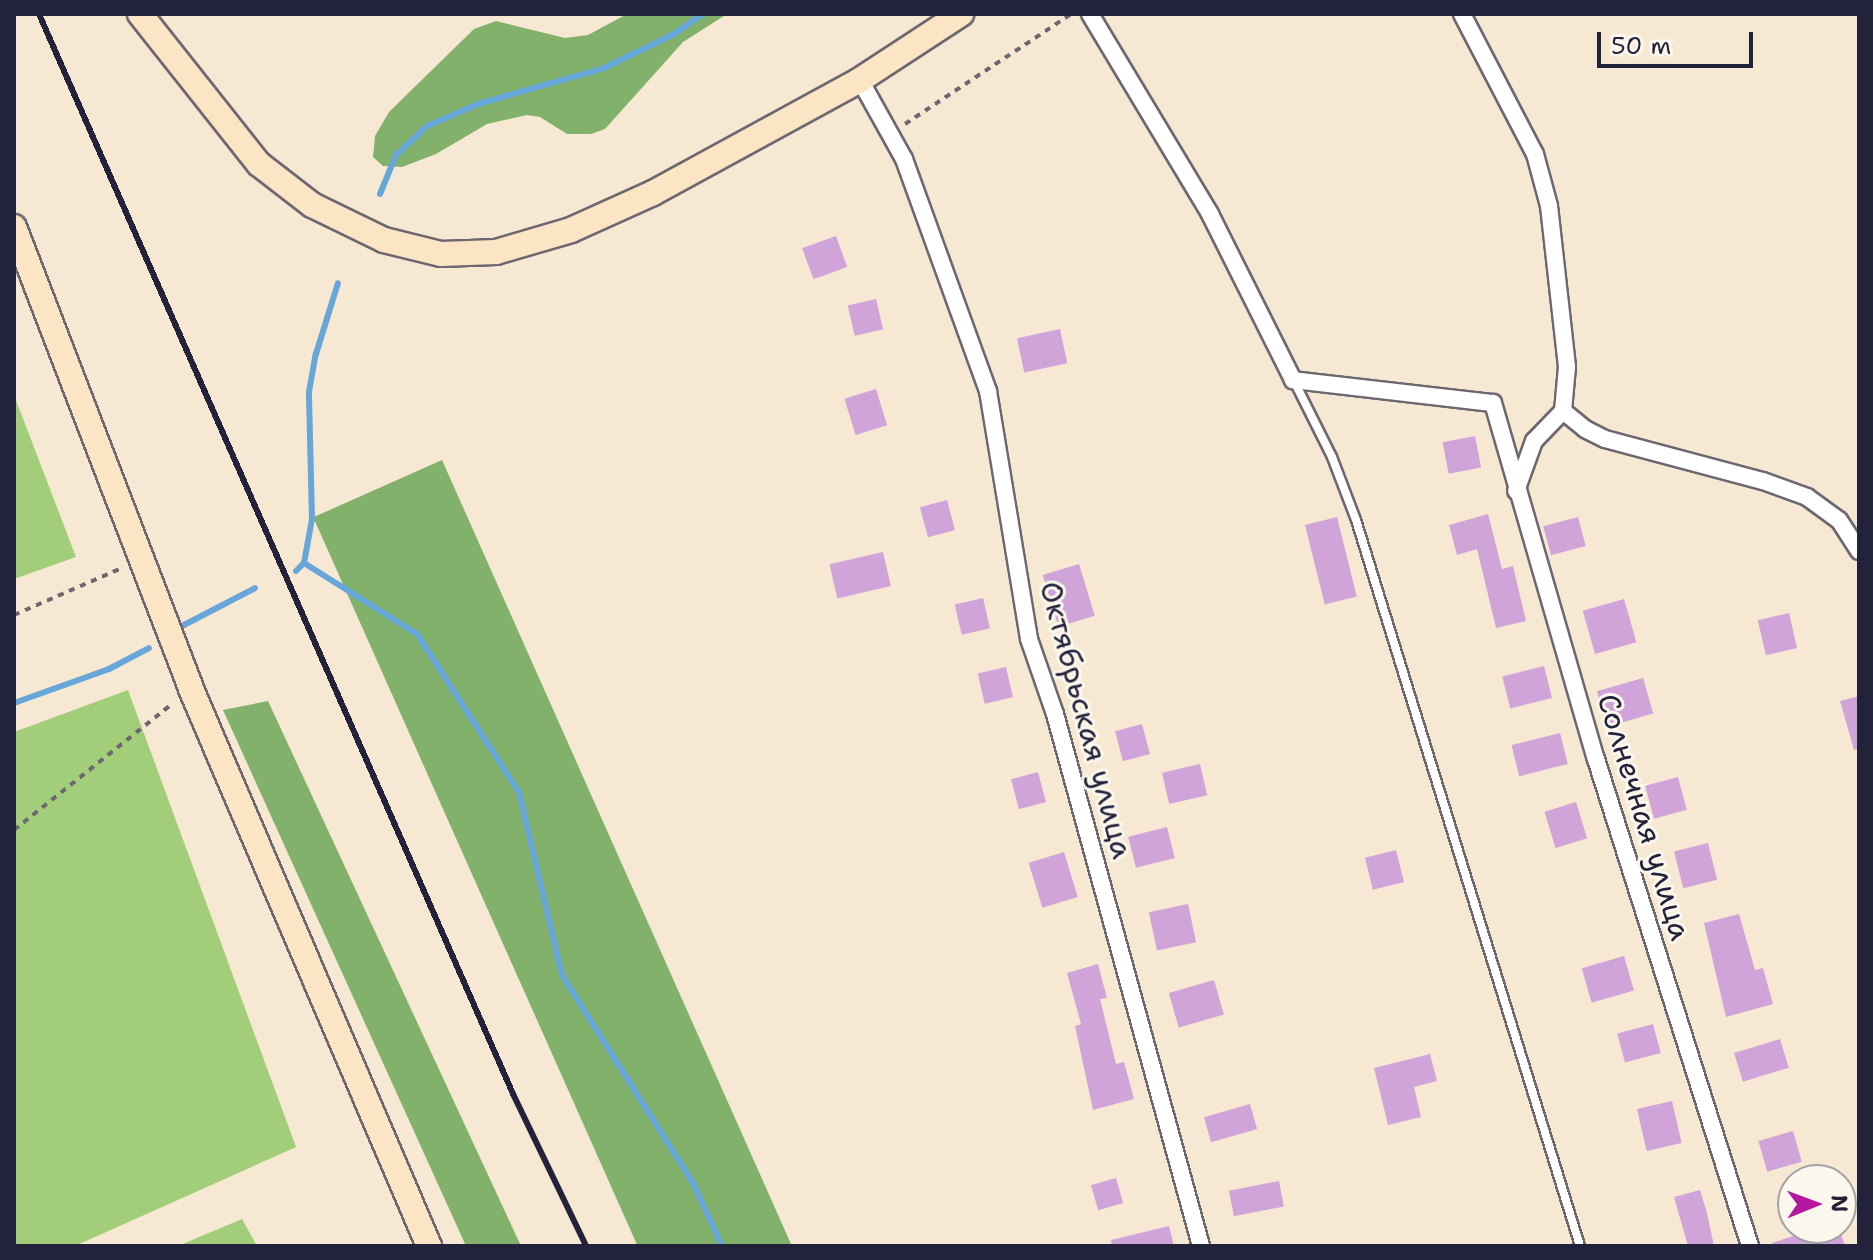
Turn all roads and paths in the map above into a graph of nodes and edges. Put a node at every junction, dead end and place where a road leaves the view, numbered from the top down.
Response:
1 (140, 14) edge
2 (961, 14) edge
3 (1072, 14) edge
4 (1090, 14) edge
5 (1462, 14) edge
6 (860, 80) junction
7 (890, 135) junction
8 (14, 227) edge
9 (1293, 380) junction
10 (1563, 411) junction
11 (1516, 491) junction
12 (1858, 548) edge
13 (140, 559) junction
14 (14, 615) edge
15 (191, 689) junction
16 (14, 830) edge
17 (429, 1246) edge
18 (1201, 1246) edge
19 (1580, 1246) edge
20 (1750, 1246) edge

1 - 6 street
2 - 6 street
3 - 7 path
4 - 9 street
5 - 10 street
6 - 7 street, Октябрьская улица
7 - 18 street, Октябрьская улица
8 - 13 street
9 - 11 street, Солнечная улица
9 - 19 lane
10 - 11 street
10 - 12 street
11 - 20 street, Солнечная улица
13 - 14 path
13 - 15 street
15 - 16 path
15 - 17 street

